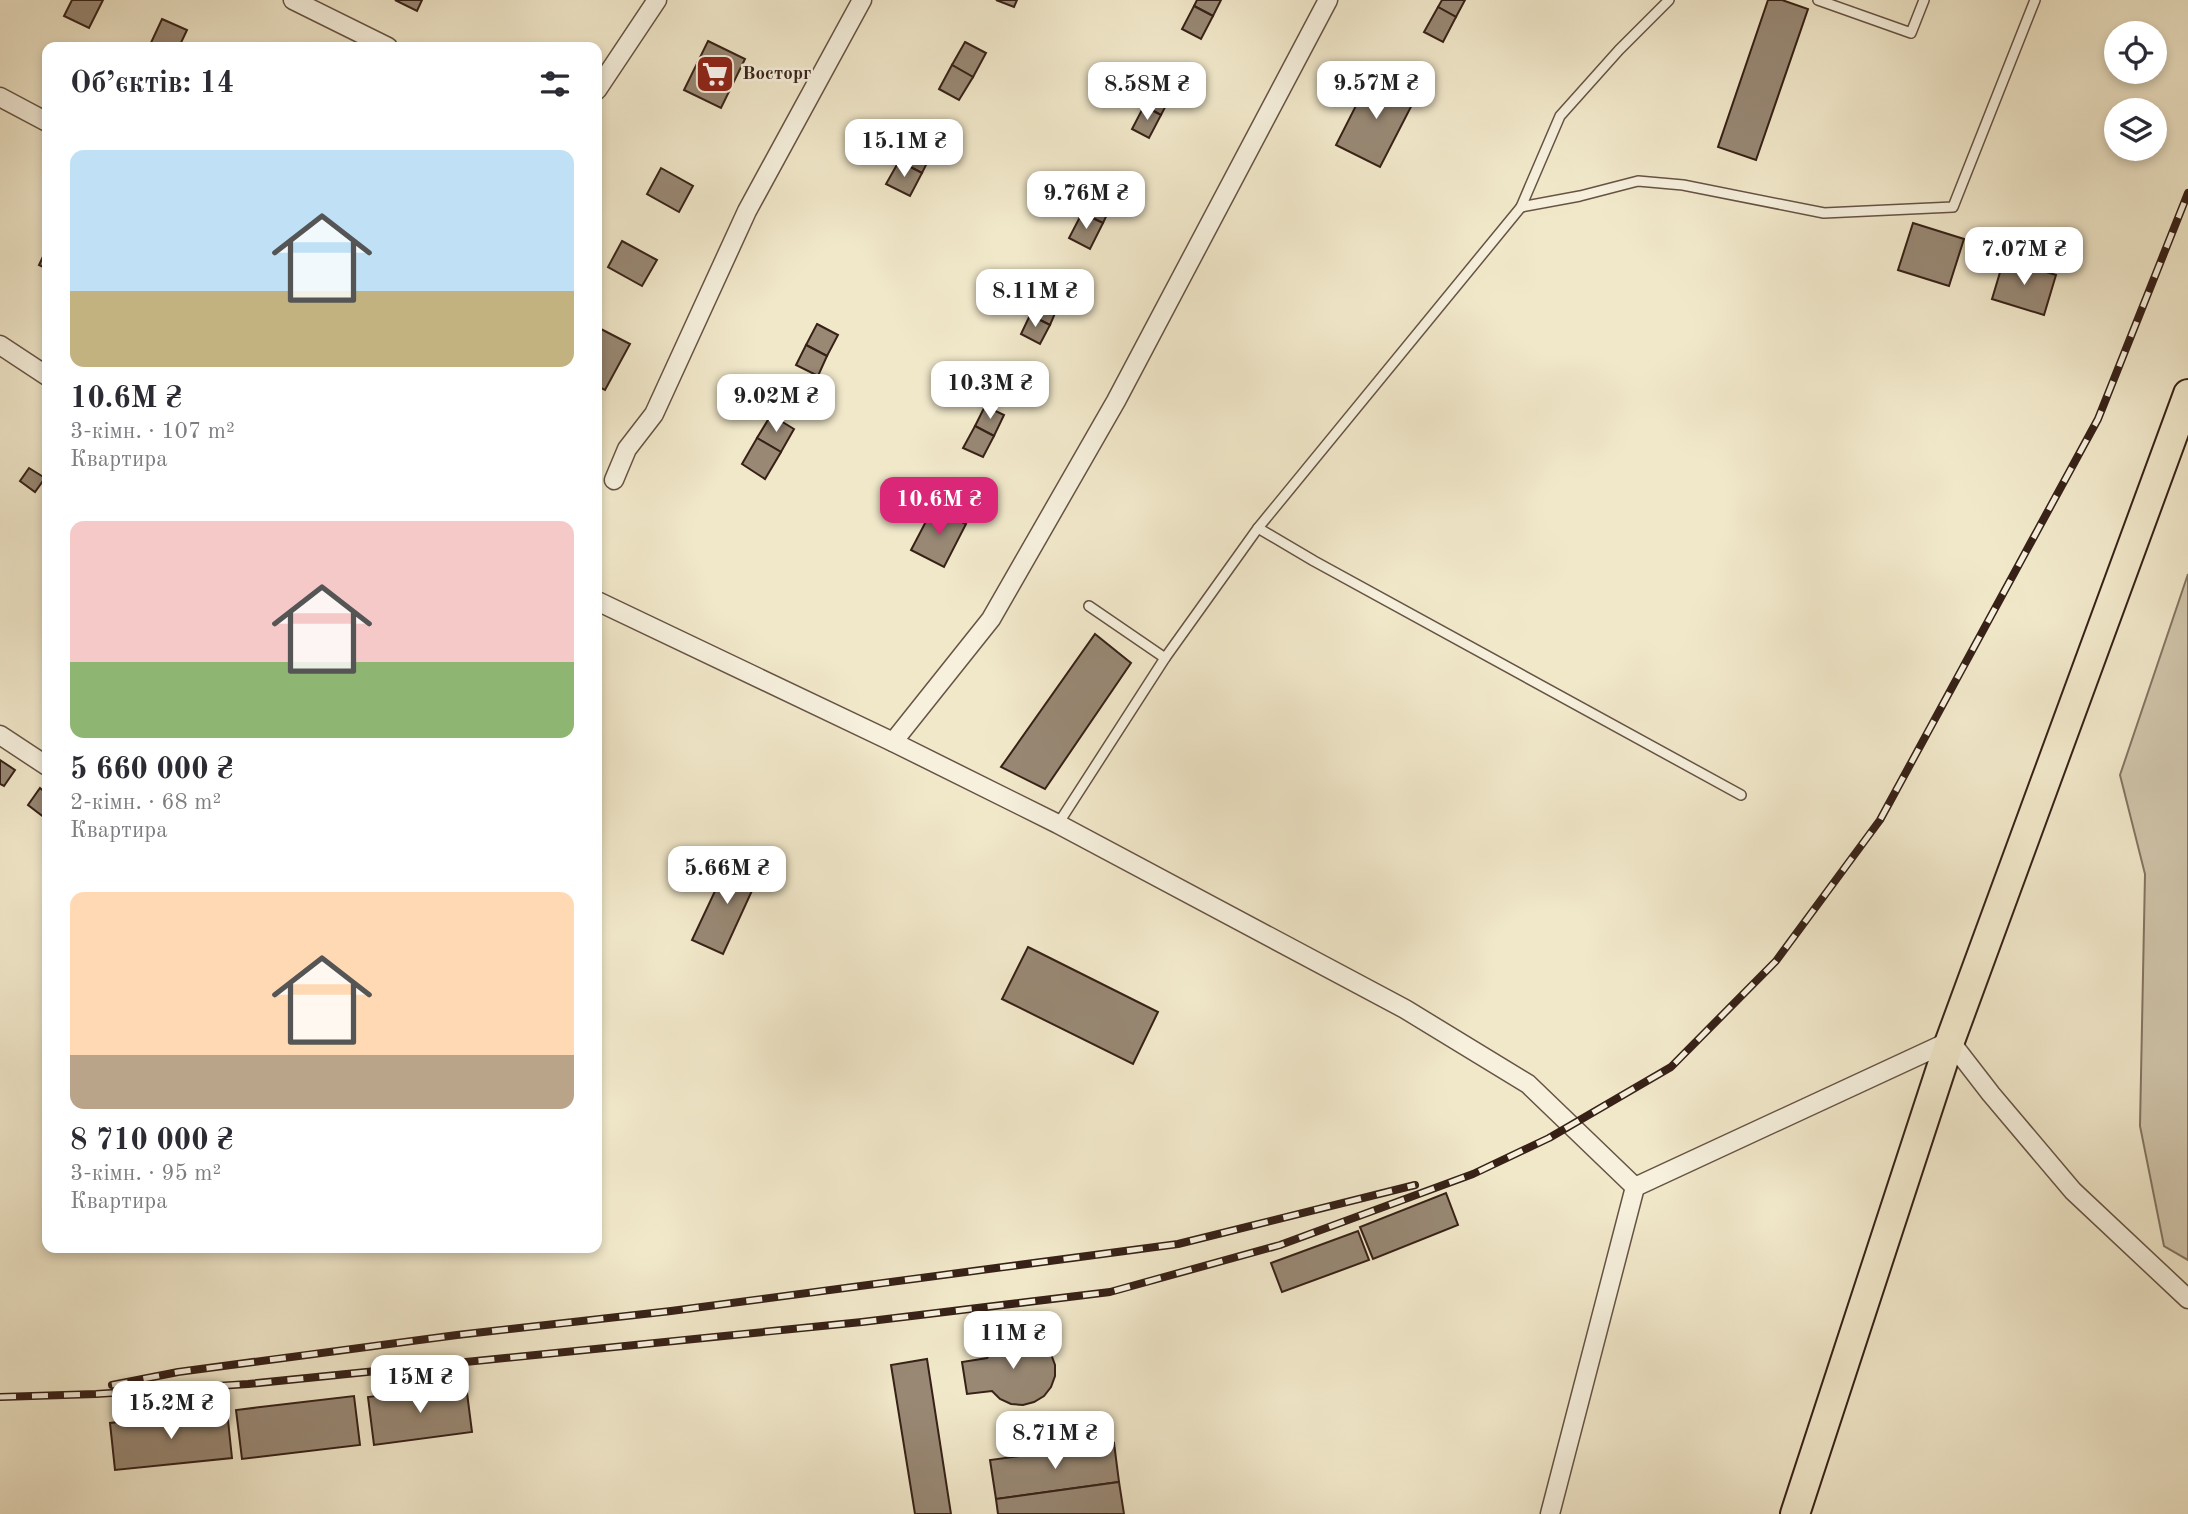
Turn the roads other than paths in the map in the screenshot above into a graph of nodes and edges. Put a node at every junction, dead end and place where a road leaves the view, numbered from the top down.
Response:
1 (293, 0) edge
2 (657, 0) edge
3 (862, 0) edge
4 (1328, 0) edge
5 (1669, 0) edge
6 (1818, 0) edge
7 (1924, 0) edge
8 (2035, 0) edge
9 (378, 42) edge
10 (602, 82) edge
11 (0, 97) edge
12 (42, 119) edge
13 (1521, 207) junction
14 (0, 345) edge
15 (42, 373) edge
16 (2188, 394) edge
17 (614, 480) dead end
18 (1258, 528) junction
19 (602, 603) edge
20 (1089, 607) dead end
21 (1165, 658) junction
22 (0, 735) edge
23 (893, 742) junction
24 (42, 763) edge
25 (1741, 795) dead end
26 (1058, 824) junction
27 (1950, 1041) junction
28 (1635, 1187) junction
29 (2188, 1299) edge
30 (1550, 1514) edge
31 (1795, 1514) edge

1 - 9 street
2 - 10 street
3 - 17 street
4 - 23 street
5 - 13 lane
6 - 7 lane
8 - 13 lane
11 - 12 street
13 - 18 lane
14 - 15 street
16 - 27 main road
18 - 21 lane
18 - 25 lane
19 - 23 street
20 - 21 lane
21 - 26 lane
22 - 24 street
23 - 26 street
26 - 28 street
27 - 28 street
27 - 29 street
27 - 31 main road
28 - 30 street

